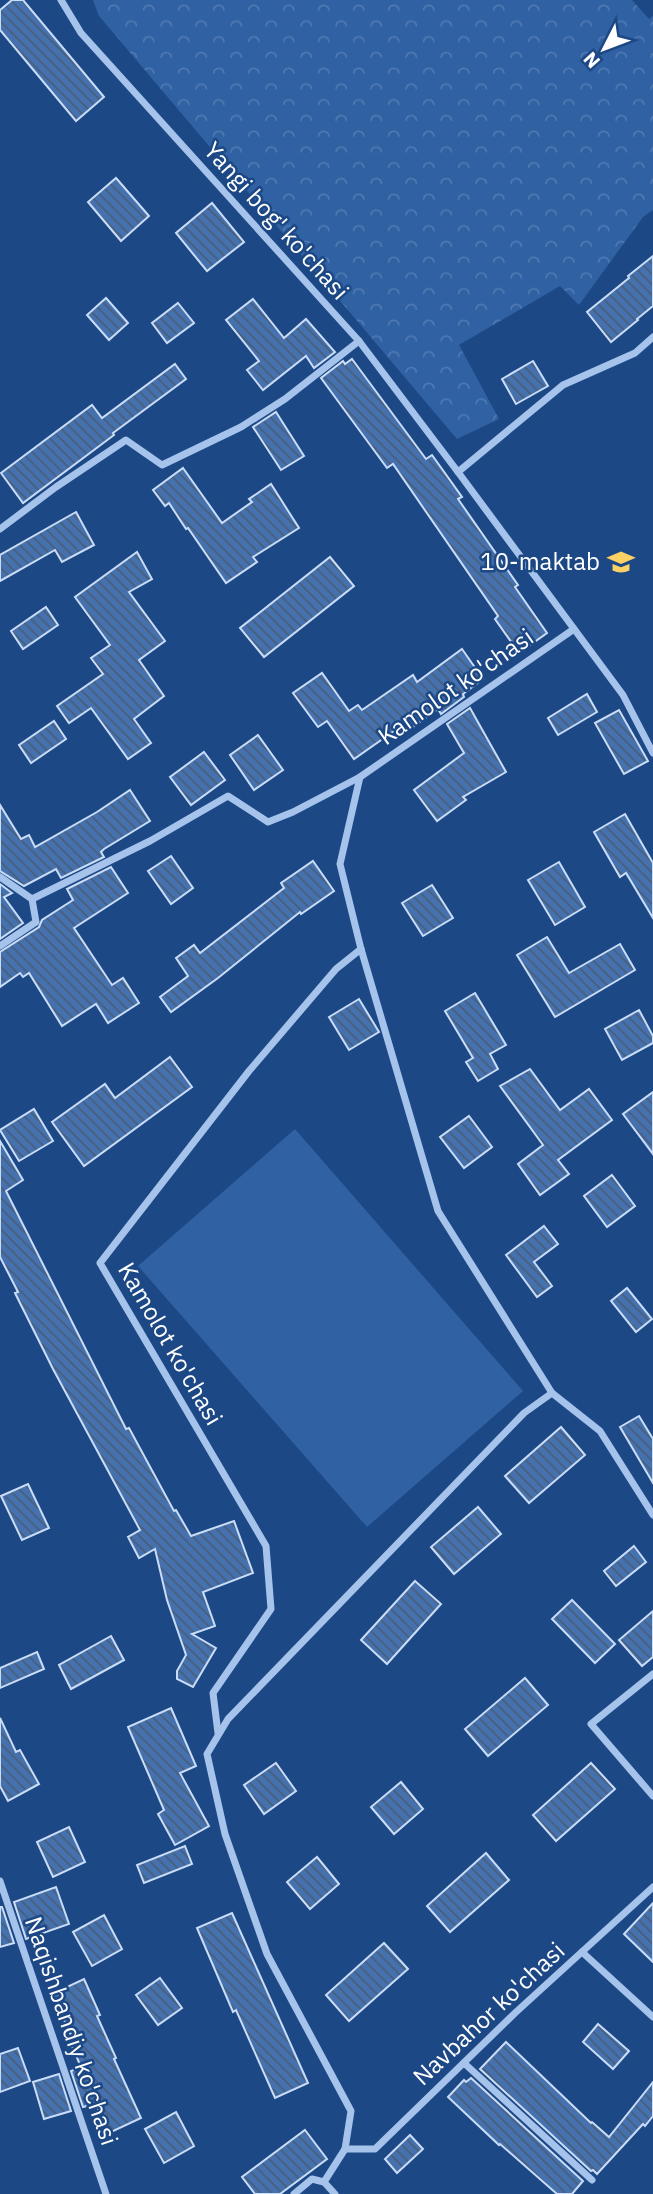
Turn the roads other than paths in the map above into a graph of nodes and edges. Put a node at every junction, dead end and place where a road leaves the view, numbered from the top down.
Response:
1 (61, 0) edge
2 (653, 337) edge
3 (359, 341) junction
4 (458, 472) junction
5 (0, 529) edge
6 (574, 629) junction
7 (653, 753) edge
8 (360, 777) junction
9 (0, 877) edge
10 (32, 899) junction
11 (0, 947) edge
12 (361, 949) junction
13 (552, 1393) junction
14 (653, 1515) edge
15 (653, 1674) edge
16 (218, 1734) junction
17 (653, 1796) edge
18 (0, 1881) edge
19 (653, 1887) edge
20 (582, 1952) junction
21 (653, 2017) edge
22 (464, 2063) junction
23 (345, 2149) junction
24 (592, 2180) dead end
25 (324, 2182) junction
26 (106, 2194) edge
27 (294, 2194) edge
28 (335, 2194) edge

1 - 3 street, Yangi bog' ko'chasi
2 - 4 street
3 - 4 street, Yangi bog' ko'chasi
3 - 5 street
4 - 6 street, Yangi bog' ko'chasi
6 - 7 street, Yangi bog' ko'chasi
6 - 8 street, Kamolot ko'chasi
8 - 10 street, Kamolot ko'chasi
8 - 12 street
9 - 10 street
10 - 11 street
12 - 13 street
12 - 16 street, Kamolot ko'chasi
13 - 14 street
13 - 16 street
15 - 17 street
16 - 23 street
18 - 26 street, Naqishbandiy ko'chasi
19 - 20 street, Navbahor ko'chasi
20 - 21 street
20 - 22 street, Navbahor ko'chasi
22 - 23 street, Navbahor ko'chasi
22 - 24 street
23 - 25 street
25 - 27 street
25 - 28 street

